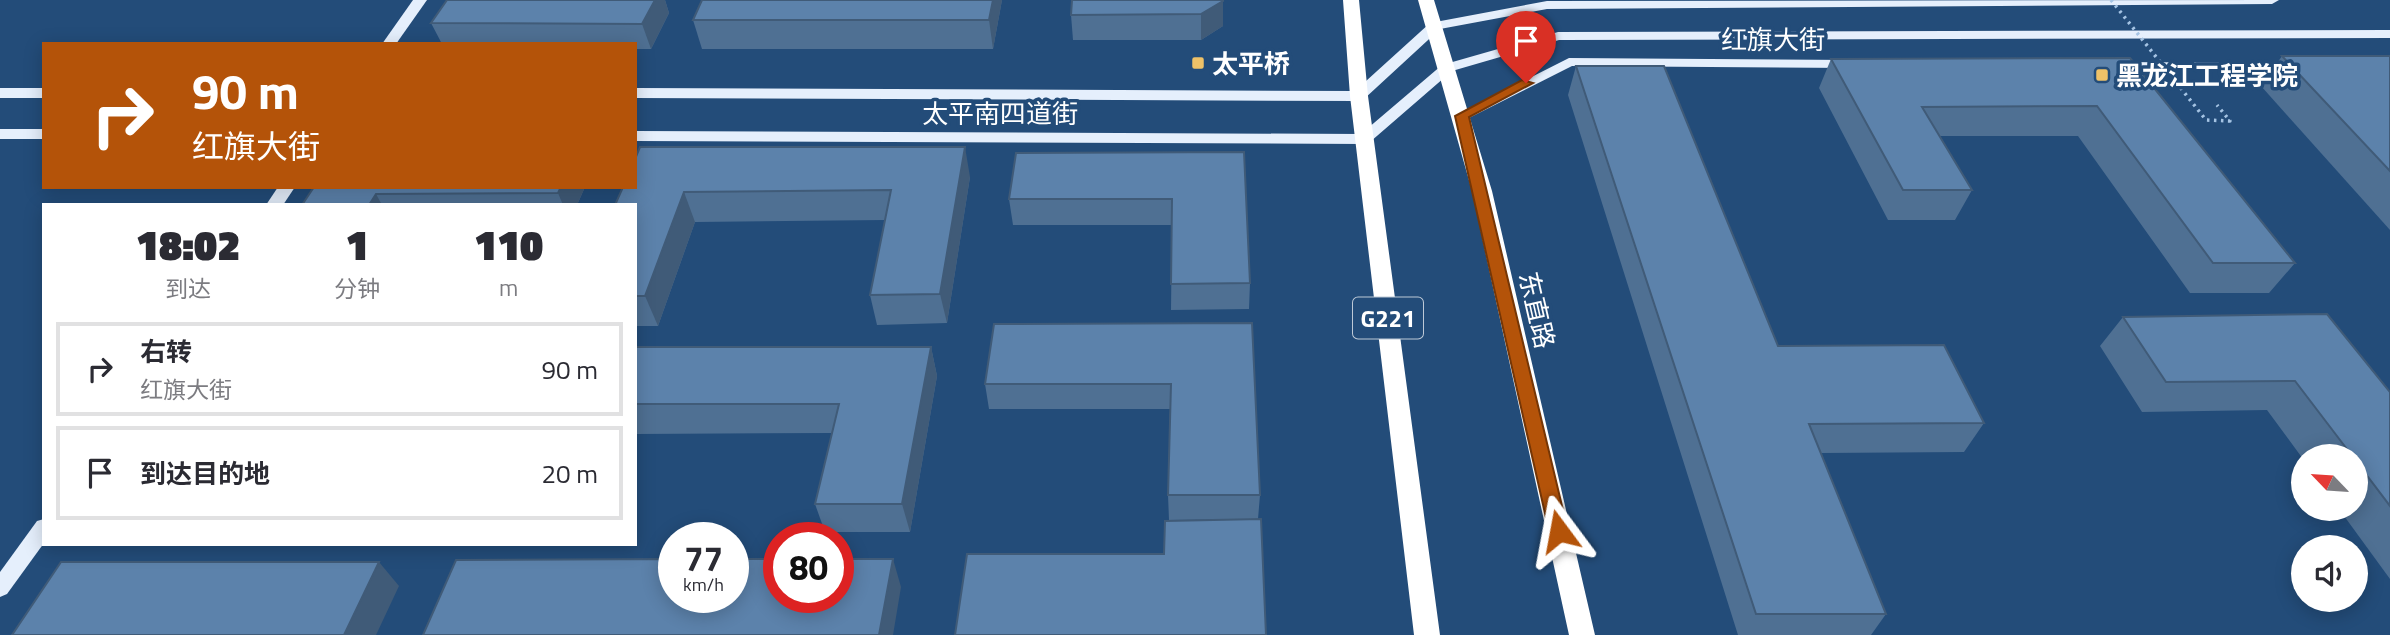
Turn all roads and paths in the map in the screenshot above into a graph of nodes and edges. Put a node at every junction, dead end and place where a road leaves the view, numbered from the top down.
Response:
1 (420, 0) edge
2 (1350, 0) edge
3 (1426, 0) edge
4 (2111, 0) edge
5 (2272, 0) edge
6 (1435, 26) junction
7 (2390, 34) edge
8 (390, 42) edge
9 (1861, 64) edge
10 (2098, 65) edge
11 (2306, 67) edge
12 (1447, 68) junction
13 (0, 93) edge
14 (42, 93) edge
15 (637, 93) edge
16 (1359, 96) junction
17 (2217, 105) dead end
18 (1462, 116) junction
19 (0, 134) edge
20 (42, 134) edge
21 (637, 136) edge
22 (1365, 139) junction
23 (42, 530) edge
24 (0, 588) edge
25 (1427, 635) edge
26 (1582, 635) edge

1 - 8 main road
2 - 16 highway, G221
3 - 6 highway, 东直路
4 - 17 path, bridge
5 - 6 main road, 红旗大街
6 - 12 highway, 东直路
6 - 16 main road
7 - 12 main road, 红旗大街
9 - 18 main road, 红旗大街
10 - 11 main road
12 - 18 highway, 东直路
12 - 22 main road
13 - 14 main road
15 - 16 main road, 太平南四道街
16 - 22 highway, G221
18 - 26 highway, 东直路
19 - 20 main road
21 - 22 main road, 太平南四道街
22 - 25 highway, G221
23 - 24 main road

